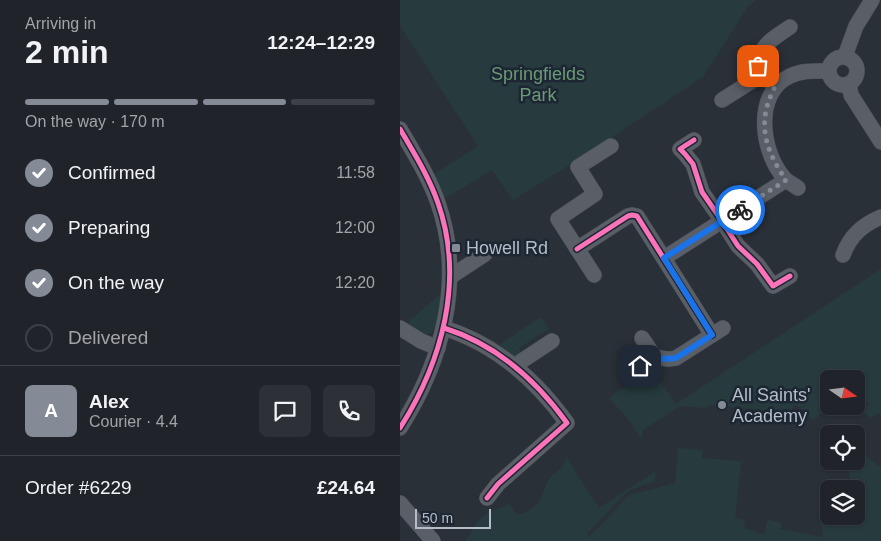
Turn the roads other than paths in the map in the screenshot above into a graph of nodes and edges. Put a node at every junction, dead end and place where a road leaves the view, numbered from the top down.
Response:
1 (872, 0) edge
2 (790, 27) dead end
3 (845, 56) junction
4 (828, 71) junction
5 (760, 76) junction
6 (849, 84) junction
7 (776, 85) junction
8 (722, 100) dead end
9 (400, 129) edge
10 (694, 140) dead end
11 (881, 142) edge
12 (611, 146) dead end
13 (881, 217) edge
14 (722, 221) junction
15 (577, 249) junction
16 (485, 254) dead end
17 (843, 255) dead end
18 (664, 258) junction
19 (594, 275) dead end
20 (790, 276) dead end
21 (450, 277) junction
22 (400, 328) edge
23 (444, 328) junction
24 (642, 338) dead end
25 (552, 341) dead end
26 (438, 348) junction
27 (654, 356) junction
28 (514, 366) junction
29 (640, 366) dead end
30 (400, 428) edge
31 (487, 498) dead end
32 (400, 503) edge
33 (433, 541) edge

1 - 3 street
2 - 5 street
3 - 4 street
3 - 6 street
4 - 6 street
4 - 7 street
5 - 7 street
5 - 8 street
6 - 11 street
7 - 14 street
9 - 21 street
10 - 14 street
12 - 15 street
13 - 17 street
14 - 18 street
14 - 20 street
15 - 18 street
15 - 19 street
16 - 21 street
18 - 27 street
21 - 23 street
22 - 26 street
23 - 26 street
23 - 28 street
24 - 27 street
25 - 28 street
26 - 30 street
27 - 29 street
28 - 31 street
32 - 33 street

